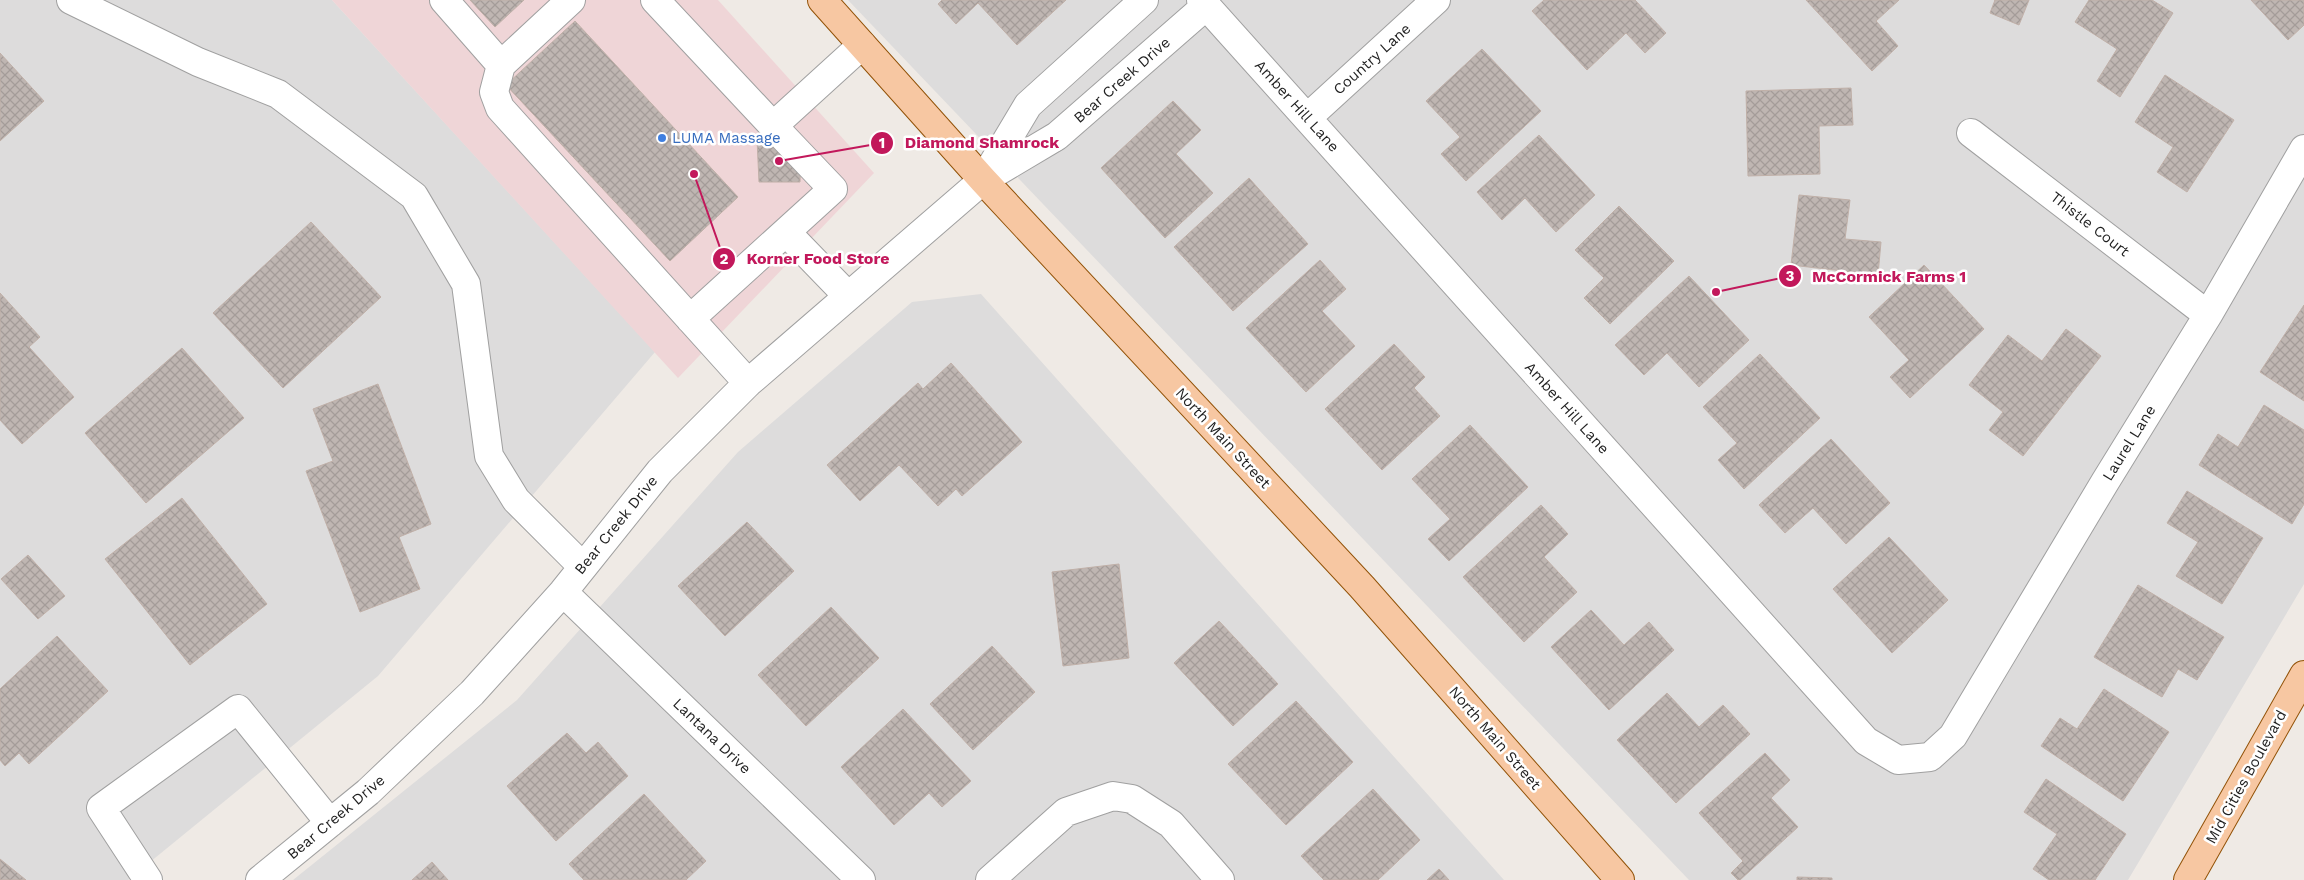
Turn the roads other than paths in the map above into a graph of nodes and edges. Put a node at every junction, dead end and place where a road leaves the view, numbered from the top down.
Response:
1 (71, 0) edge
2 (444, 0) edge
3 (571, 0) edge
4 (655, 0) edge
5 (822, 0) edge
6 (1144, 0) edge
7 (1436, 0) edge
8 (1204, 3) edge
9 (862, 45) junction
10 (500, 65) junction
11 (1307, 118) junction
12 (773, 126) junction
13 (1971, 133) dead end
14 (2304, 149) edge
15 (983, 180) junction
16 (786, 232) junction
17 (848, 296) junction
18 (2208, 316) junction
19 (690, 319) junction
20 (748, 383) junction
21 (583, 567) junction
22 (563, 592) junction
23 (2304, 675) edge
24 (1953, 736) joint
25 (330, 823) junction
26 (148, 880) edge
27 (260, 880) edge
28 (861, 880) edge
29 (990, 880) edge
30 (1220, 880) edge
31 (1620, 880) edge
32 (2188, 880) edge

1 - 21 street
2 - 10 street
3 - 10 street
4 - 12 street
5 - 9 main road, North Main Street
6 - 15 street, Bear Creek Drive
7 - 11 street, Country Lane
8 - 11 street, Amber Hill Lane
8 - 15 street, Bear Creek Drive
9 - 12 street
9 - 15 main road, North Main Street
10 - 19 street
11 - 24 street, Amber Hill Lane
12 - 16 street
13 - 18 street, Thistle Court
14 - 18 street, Laurel Lane
15 - 17 street, Bear Creek Drive
15 - 31 main road, North Main Street
16 - 17 street
16 - 19 street
17 - 20 street, Bear Creek Drive
18 - 24 street, Laurel Lane
19 - 20 street
20 - 21 street, Bear Creek Drive
21 - 22 street, Bear Creek Drive
22 - 25 street, Bear Creek Drive
22 - 28 street, Lantana Drive
23 - 32 main road, Mid Cities Boulevard
25 - 26 street
25 - 27 street, Bear Creek Drive
29 - 30 street

